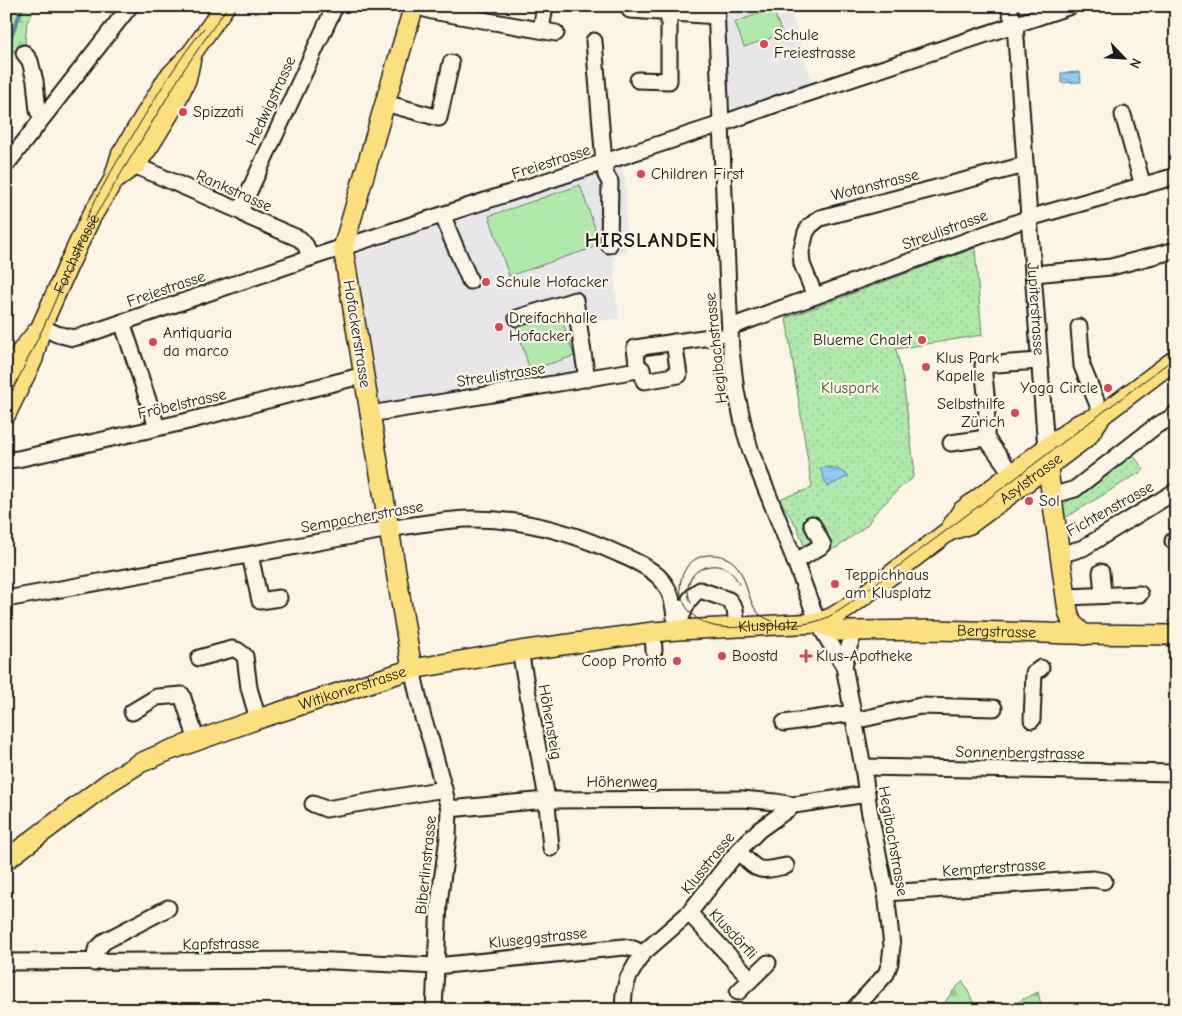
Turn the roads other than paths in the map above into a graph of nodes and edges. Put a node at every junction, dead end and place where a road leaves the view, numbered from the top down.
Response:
1 (130, 6) edge
2 (225, 6) edge
3 (334, 6) edge
4 (414, 6) edge
5 (545, 6) edge
6 (629, 6) edge
7 (1008, 6) edge
8 (1071, 6) edge
9 (717, 11) edge
10 (669, 13) junction
11 (1014, 25) junction
12 (540, 30) junction
13 (556, 33) dead end
14 (594, 41) dead end
15 (24, 53) dead end
16 (192, 53) junction
17 (451, 63) dead end
18 (638, 80) dead end
19 (385, 103) junction
20 (1123, 115) dead end
21 (44, 116) junction
22 (721, 124) junction
23 (604, 163) junction
24 (6, 164) edge
25 (1025, 165) junction
26 (134, 166) junction
27 (1176, 176) edge
28 (113, 182) junction
29 (1143, 186) junction
30 (240, 211) junction
31 (443, 215) junction
32 (1029, 218) junction
33 (609, 245) dead end
34 (343, 248) junction
35 (1176, 250) edge
36 (310, 258) junction
37 (1033, 274) junction
38 (470, 281) dead end
39 (815, 296) junction
40 (517, 318) dead end
41 (122, 322) junction
42 (41, 327) junction
43 (1079, 327) dead end
44 (723, 332) junction
45 (674, 342) junction
46 (1176, 359) edge
47 (1039, 361) junction
48 (638, 370) junction
49 (364, 375) junction
50 (587, 379) junction
51 (6, 381) edge
52 (1176, 413) edge
53 (6, 414) edge
54 (370, 414) junction
55 (1102, 414) junction
56 (157, 428) junction
57 (986, 438) junction
58 (951, 443) dead end
59 (1047, 458) junction
60 (6, 460) edge
61 (1012, 474) junction
62 (1176, 492) edge
63 (1051, 496) junction
64 (812, 524) dead end
65 (388, 529) junction
66 (949, 531) junction
67 (250, 555) junction
68 (1060, 555) junction
69 (794, 560) junction
70 (1101, 572) dead end
71 (1140, 594) dead end
72 (1102, 595) junction
73 (279, 598) dead end
74 (6, 599) edge
75 (1067, 604) junction
76 (818, 623) junction
77 (737, 627) junction
78 (676, 630) junction
79 (855, 631) junction
80 (1046, 633) junction
81 (1084, 635) junction
82 (1176, 635) edge
83 (520, 651) junction
84 (199, 658) dead end
85 (844, 666) junction
86 (1041, 668) dead end
87 (412, 669) junction
88 (994, 708) dead end
89 (132, 712) dead end
90 (854, 717) junction
91 (258, 719) junction
92 (1032, 720) dead end
93 (784, 722) dead end
94 (197, 741) junction
95 (862, 767) junction
96 (1176, 773) edge
97 (444, 789) junction
98 (867, 794) junction
99 (546, 800) junction
100 (314, 804) dead end
101 (794, 805) junction
102 (449, 809) junction
103 (552, 848) dead end
104 (738, 851) junction
105 (6, 860) edge
106 (786, 866) dead end
107 (1104, 881) dead end
108 (886, 893) junction
109 (168, 908) dead end
110 (689, 913) junction
111 (642, 954) junction
112 (6, 962) edge
113 (94, 962) junction
114 (768, 963) dead end
115 (436, 966) junction
116 (751, 980) junction
117 (738, 992) dead end
118 (434, 1010) edge
119 (623, 1010) edge
120 (854, 1010) edge

1 - 21 street
2 - 16 main road, Forchstrasse
3 - 30 street, Hedwigstrasse
4 - 12 street
4 - 19 main road, Hofackerstrasse
5 - 12 street
6 - 10 street
7 - 11 street, Jupiterstrasse
8 - 11 street, Freiestrasse
9 - 10 street
9 - 22 street, Hegibachstrasse
10 - 18 street
11 - 22 street, Freiestrasse
11 - 25 street, Jupiterstrasse
12 - 13 street
14 - 23 street
15 - 21 street
16 - 26 main road, Forchstrasse
16 - 28 main road, Forchstrasse
17 - 19 street
19 - 34 main road, Hofackerstrasse
20 - 29 street
21 - 24 street
22 - 23 street, Freiestrasse
22 - 44 street, Hegibachstrasse
23 - 31 street, Freiestrasse
23 - 33 street
25 - 32 street, Jupiterstrasse
25 - 39 street, Wotanstrasse
26 - 28 main road, Forchstrasse
26 - 30 street, Rankstrasse
27 - 29 street, Streulistrasse
28 - 42 main road, Forchstrasse
29 - 32 street, Streulistrasse
30 - 36 street, Rankstrasse
31 - 34 street, Freiestrasse
31 - 38 street
32 - 37 street, Jupiterstrasse
32 - 39 street, Streulistrasse
34 - 36 street, Freiestrasse
34 - 49 main road, Hofackerstrasse
35 - 37 street
36 - 41 street, Freiestrasse
37 - 47 street, Jupiterstrasse
39 - 44 street, Streulistrasse
40 - 50 street
41 - 42 street, Freiestrasse
41 - 56 street
42 - 51 main road, Forchstrasse
42 - 53 main road, Forchstrasse
43 - 55 street
44 - 45 street, Streulistrasse
44 - 69 street, Hegibachstrasse
45 - 48 street, Streulistrasse
45 - 48 street
46 - 55 main road, Asylstrasse
47 - 57 street
47 - 59 street, Jupiterstrasse
48 - 50 street, Streulistrasse
49 - 54 main road, Hofackerstrasse
49 - 56 street, Fröbelstrasse
50 - 54 street, Streulistrasse
52 - 63 street
54 - 65 main road, Hofackerstrasse
55 - 59 main road, Asylstrasse
56 - 60 street, Fröbelstrasse
57 - 58 street
57 - 61 street
59 - 61 main road, Asylstrasse
59 - 63 main road, Jupiterstrasse
59 - 66 main road, Asylstrasse
61 - 66 main road, Asylstrasse
62 - 68 street, Fichtenstrasse
63 - 68 main road, Jupiterstrasse
64 - 69 street
65 - 67 street, Sempacherstrasse
65 - 78 street, Sempacherstrasse
65 - 87 main road, Hofackerstrasse
66 - 76 main road, Asylstrasse
67 - 73 street
67 - 74 street, Sempacherstrasse
68 - 75 main road, Jupiterstrasse
69 - 76 street, Hegibachstrasse
70 - 72 street
71 - 72 street
72 - 75 street
75 - 80 main road
75 - 81 main road, Jupiterstrasse
76 - 77 main road, Klusplatz
76 - 79 main road, Bergstrasse
76 - 85 street, Hegibachstrasse
77 - 78 main road, Witikonerstrasse
77 - 78 street, Klusplatz
78 - 83 main road, Witikonerstrasse
79 - 80 main road, Bergstrasse
79 - 85 street, Hegibachstrasse
80 - 81 main road, Bergstrasse
81 - 82 main road, Bergstrasse
83 - 87 main road, Witikonerstrasse
83 - 99 street, Höhensteig
84 - 91 street
85 - 90 street, Hegibachstrasse
86 - 92 street
87 - 91 main road, Witikonerstrasse
87 - 97 street, Biberlinstrasse
88 - 90 street
89 - 94 street
90 - 93 street
90 - 95 street, Hegibachstrasse
91 - 94 main road, Witikonerstrasse
94 - 105 main road, Witikonerstrasse
95 - 96 street, Sonnenbergstrasse
95 - 98 street, Hegibachstrasse
97 - 100 street
97 - 102 street, Biberlinstrasse
98 - 101 street, Klusstrasse
98 - 108 street, Hegibachstrasse
99 - 101 street, Höhenweg
99 - 102 street, Höhenweg
99 - 103 street, Höhensteig
101 - 104 street, Klusstrasse
102 - 115 street, Biberlinstrasse
104 - 106 street
104 - 110 street, Klusstrasse
107 - 108 street, Kempterstrasse
108 - 120 street, Hegibachstrasse
109 - 113 street
110 - 111 street, Klusstrasse
110 - 116 street, Klusdörfli
111 - 115 street, Kluseggstrasse
111 - 119 street, Klusstrasse
112 - 113 street, Kapfstrasse
113 - 115 street, Kapfstrasse
114 - 116 street, Klusdörfli
115 - 118 street, Biberlinstrasse
116 - 117 street, Klusdörfli

